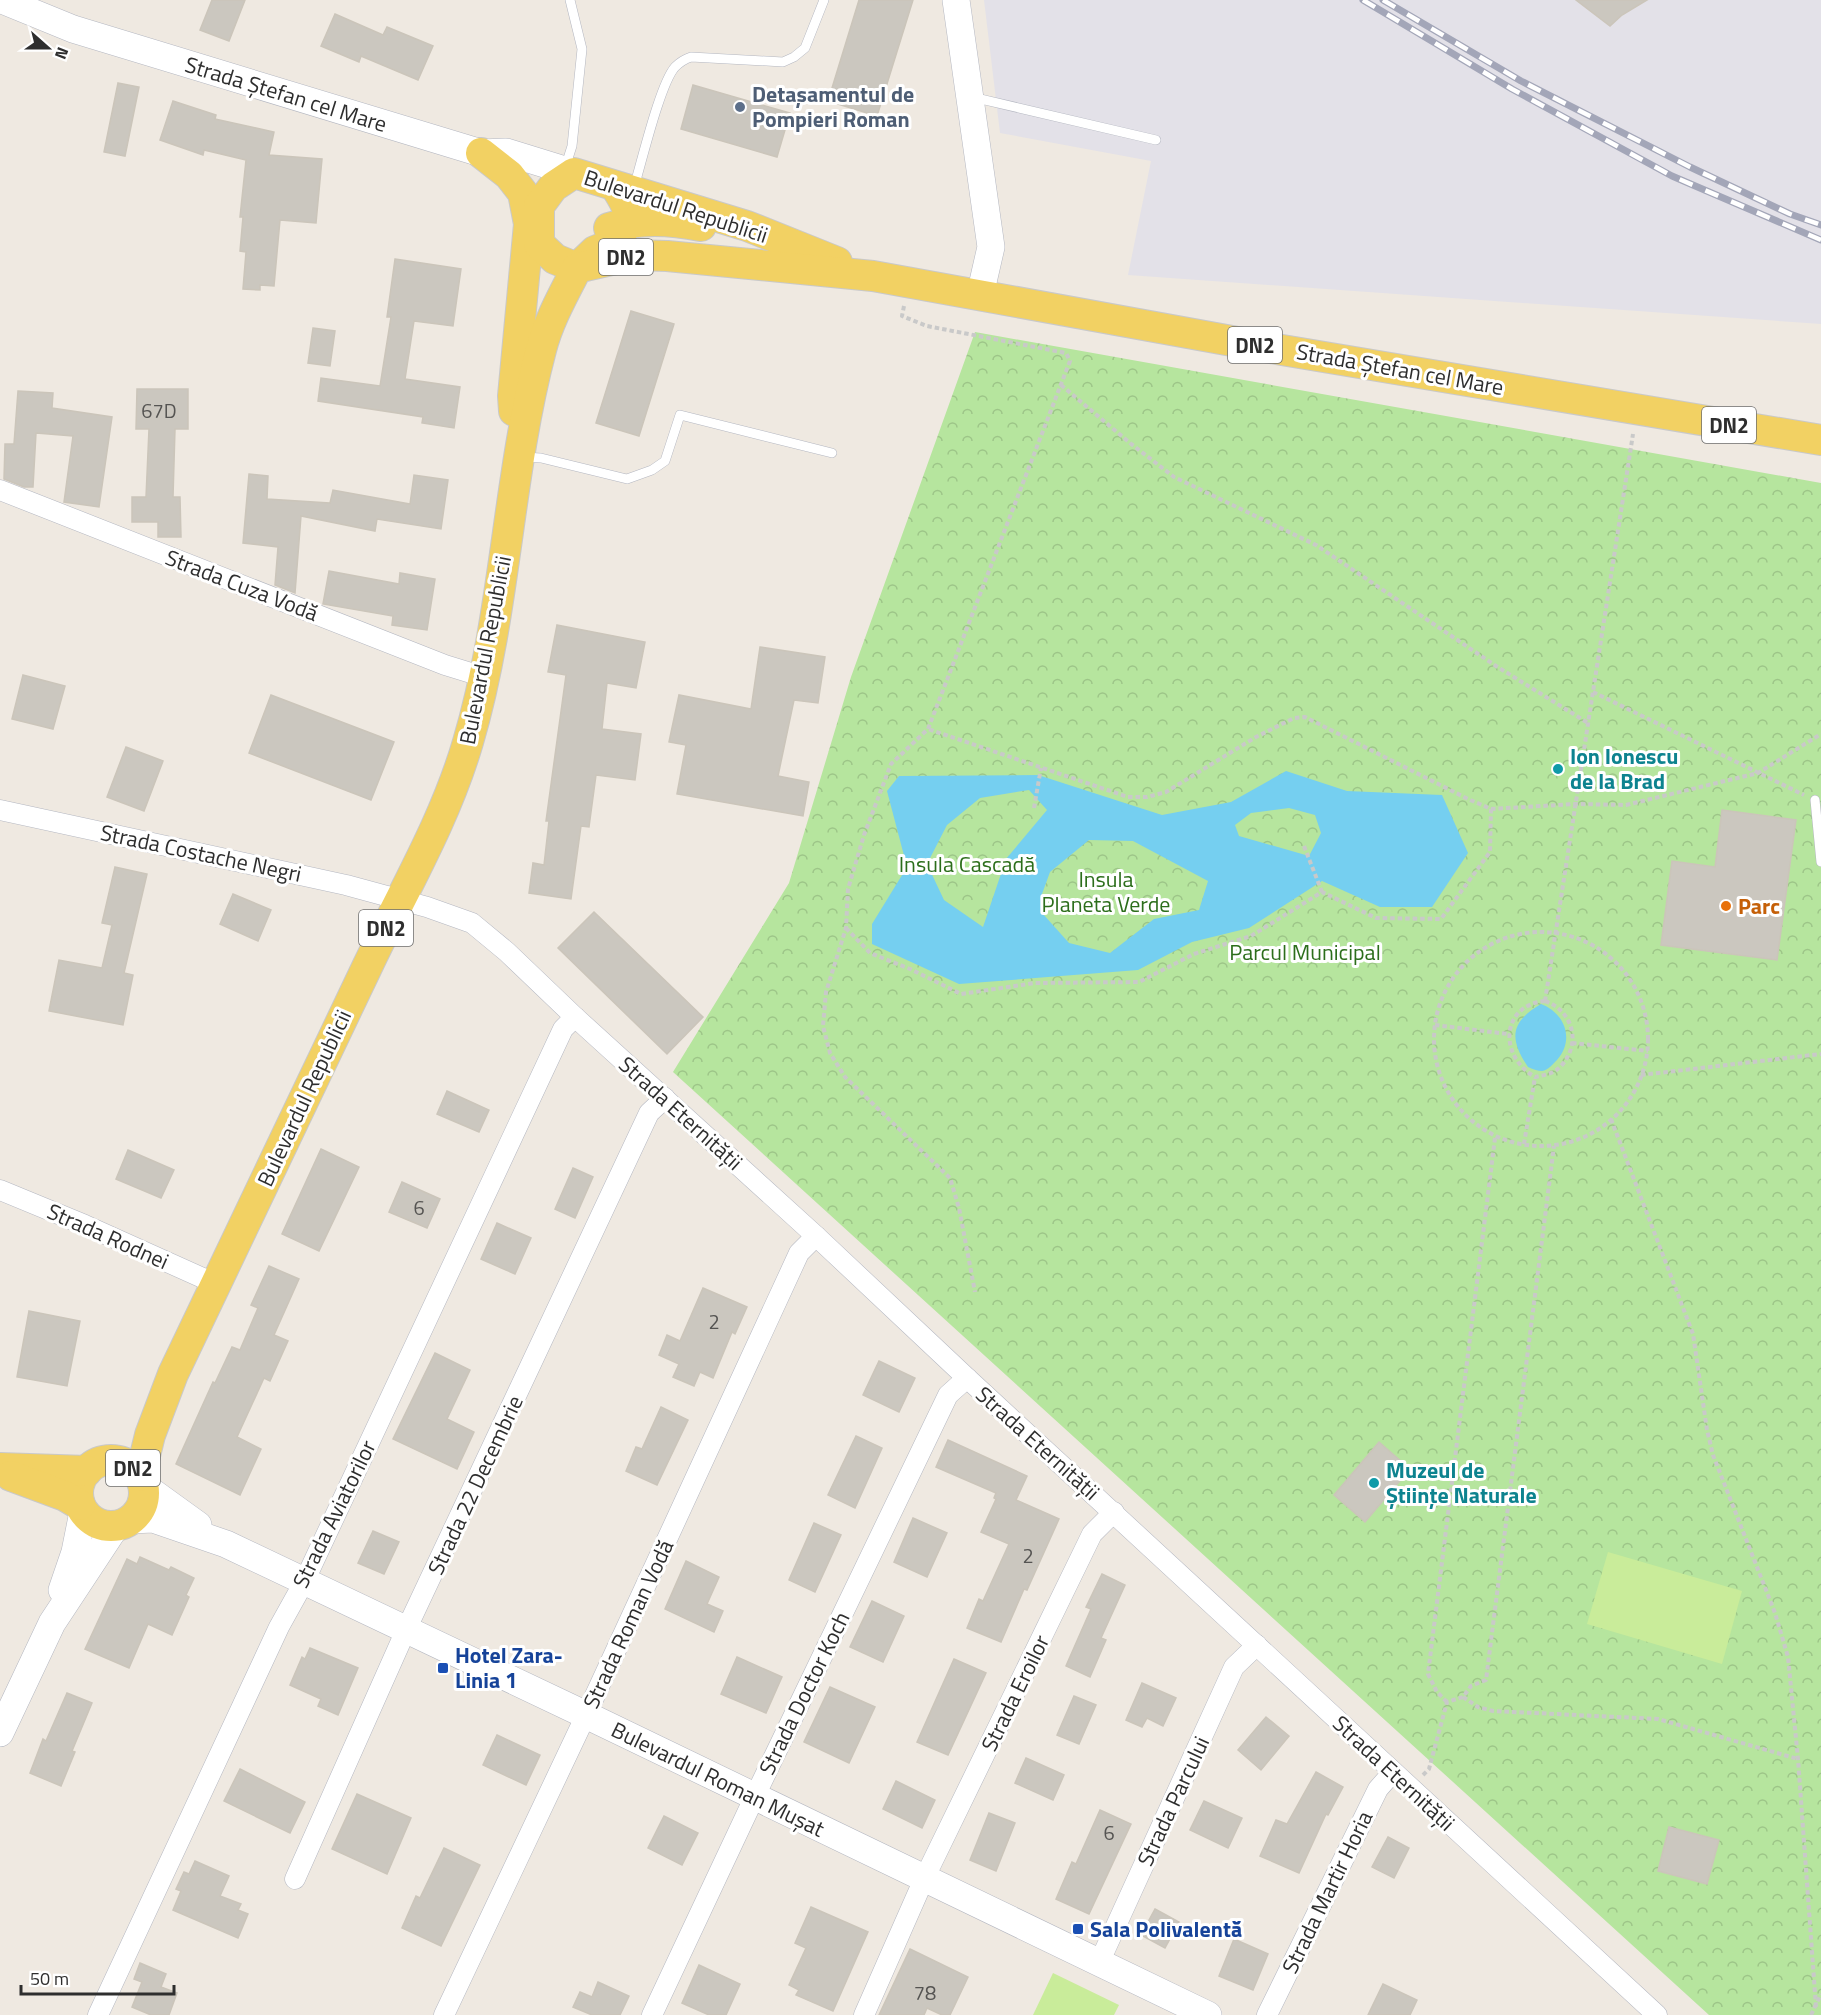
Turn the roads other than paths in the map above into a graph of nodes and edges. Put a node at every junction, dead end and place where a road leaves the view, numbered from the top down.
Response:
1 (2, 0) edge
2 (570, 0) edge
3 (824, 0) edge
4 (956, 0) edge
5 (970, 96) junction
6 (1156, 140) dead end
7 (481, 153) junction
8 (569, 172) junction
9 (624, 189) junction
10 (534, 215) junction
11 (627, 224) junction
12 (786, 243) junction
13 (566, 264) junction
14 (873, 276) junction
15 (980, 295) junction
16 (519, 326) junction
17 (1821, 440) edge
18 (832, 453) dead end
19 (518, 456) junction
20 (0, 490) edge
21 (484, 677) junction
22 (1815, 800) road end
23 (0, 810) edge
24 (1821, 862) edge
25 (401, 899) junction
26 (575, 1017) junction
27 (665, 1098) junction
28 (0, 1190) edge
29 (816, 1236) junction
30 (216, 1284) junction
31 (173, 1374) junction
32 (967, 1378) junction
33 (100, 1465) junction
34 (0, 1470) edge
35 (142, 1481) junction
36 (82, 1508) junction
37 (1114, 1512) junction
38 (123, 1523) junction
39 (226, 1544) junction
40 (304, 1582) junction
41 (52, 1623) junction
42 (406, 1630) junction
43 (1257, 1645) junction
44 (586, 1715) junction
45 (0, 1732) edge
46 (1393, 1772) junction
47 (754, 1796) junction
48 (295, 1879) dead end
49 (924, 1879) junction
50 (1099, 1963) junction
51 (98, 2015) edge
52 (444, 2015) edge
53 (652, 2015) edge
54 (864, 2015) edge
55 (1207, 2015) edge
56 (1267, 2015) edge
57 (1657, 2015) edge

1 - 7 street, Strada Ștefan cel Mare
2 - 8 lane
3 - 9 lane
4 - 5 street
5 - 6 lane
5 - 15 street
7 - 8 street, Strada Ștefan cel Mare
7 - 10 main road
8 - 9 main road, Bulevardul Republicii / DN2
8 - 10 main road, Bulevardul Republicii
9 - 11 main road
9 - 12 main road, Bulevardul Republicii / DN2
10 - 13 main road
10 - 16 main road
11 - 12 main road, Bulevardul Republicii / DN2
11 - 13 main road
12 - 14 main road, DN2
13 - 14 main road, Bulevardul Republicii / DN2
13 - 16 main road, DN2
13 - 19 main road, Bulevardul Republicii / DN2
14 - 15 main road, Strada Ștefan cel Mare / DN2
15 - 17 main road, Strada Ștefan cel Mare / DN2
16 - 19 main road, DN2
18 - 19 lane
19 - 21 main road, Bulevardul Republicii / DN2
20 - 21 street, Strada Cuza Vodă
21 - 25 main road, Bulevardul Republicii / DN2
22 - 24 lane
23 - 25 street, Strada Costache Negri
25 - 26 street, Strada Eternității
25 - 30 main road, Bulevardul Republicii / DN2
26 - 27 street, Strada Eternității
26 - 40 street, Strada Aviatorilor
27 - 29 street, Strada Eternității
27 - 42 street, Strada 22 Decembrie
28 - 30 street, Strada Rodnei
29 - 32 street, Strada Eternității
29 - 44 street, Strada Roman Vodă
30 - 31 main road, Bulevardul Republicii / DN2
31 - 33 main road, Bulevardul Republicii / DN2
31 - 35 main road, Bulevardul Republicii / DN2
32 - 37 street, Strada Eternității
32 - 47 street, Strada Doctor Koch
33 - 34 main road, DN2
33 - 35 main road, DN2
33 - 36 main road, DN2
34 - 36 main road, DN2
35 - 38 main road, DN2
35 - 39 street, Bulevardul Roman Mușat
36 - 38 main road, DN2
36 - 41 street
37 - 43 street, Strada Eternității
37 - 49 street, Strada Eroilor
38 - 39 street, Bulevardul Roman Mușat
38 - 41 street
39 - 40 street, Bulevardul Roman Mușat
40 - 42 street, Bulevardul Roman Mușat
40 - 51 street, Strada Aviatorilor
41 - 45 street
42 - 44 street, Bulevardul Roman Mușat
42 - 48 street, Strada 22 Decembrie
43 - 46 street, Strada Eternității
43 - 50 street, Strada Parcului
44 - 47 street, Bulevardul Roman Mușat
44 - 52 street, Strada Roman Vodă
46 - 56 street, Strada Martir Horia
46 - 57 street, Strada Eternității
47 - 49 street, Bulevardul Roman Mușat
47 - 53 street, Strada Doctor Koch
49 - 50 street, Bulevardul Roman Mușat
49 - 54 street, Strada Eroilor
50 - 55 street, Bulevardul Roman Mușat

